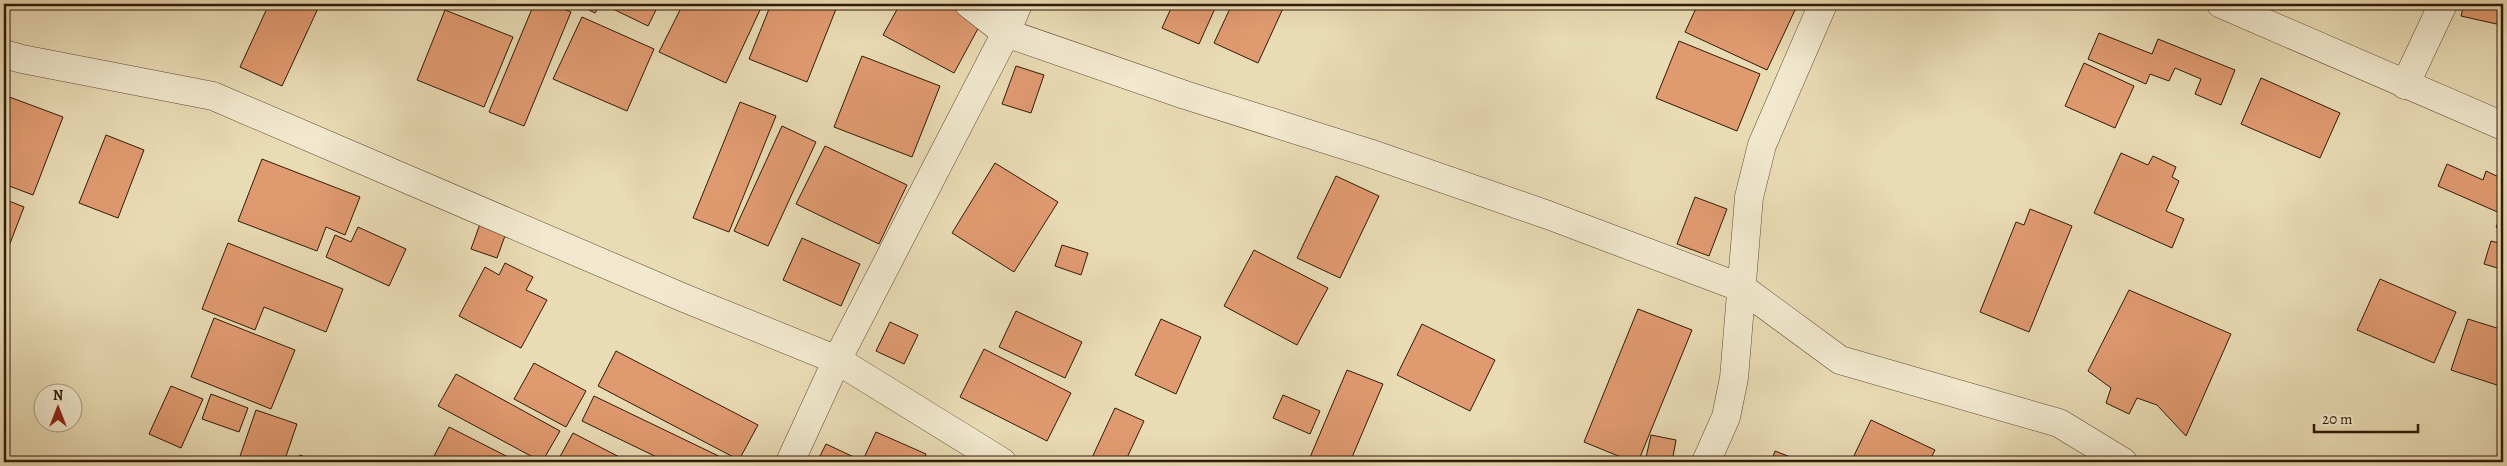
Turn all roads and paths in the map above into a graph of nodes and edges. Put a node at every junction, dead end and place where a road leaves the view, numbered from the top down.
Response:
1 (969, 4) edge
2 (1018, 4) edge
3 (1823, 4) edge
4 (2222, 4) edge
5 (2444, 4) edge
6 (1006, 33) junction
7 (4, 54) edge
8 (2405, 85) junction
9 (2503, 126) edge
10 (1742, 288) junction
11 (837, 360) junction
12 (790, 462) edge
13 (1002, 462) edge
14 (1706, 462) edge
15 (2123, 462) edge

1 - 6 street
2 - 6 street
3 - 10 street
4 - 8 street
5 - 8 street
6 - 10 street
6 - 11 street
7 - 11 street
8 - 9 street
10 - 14 street
10 - 15 street
11 - 12 street
11 - 13 street

